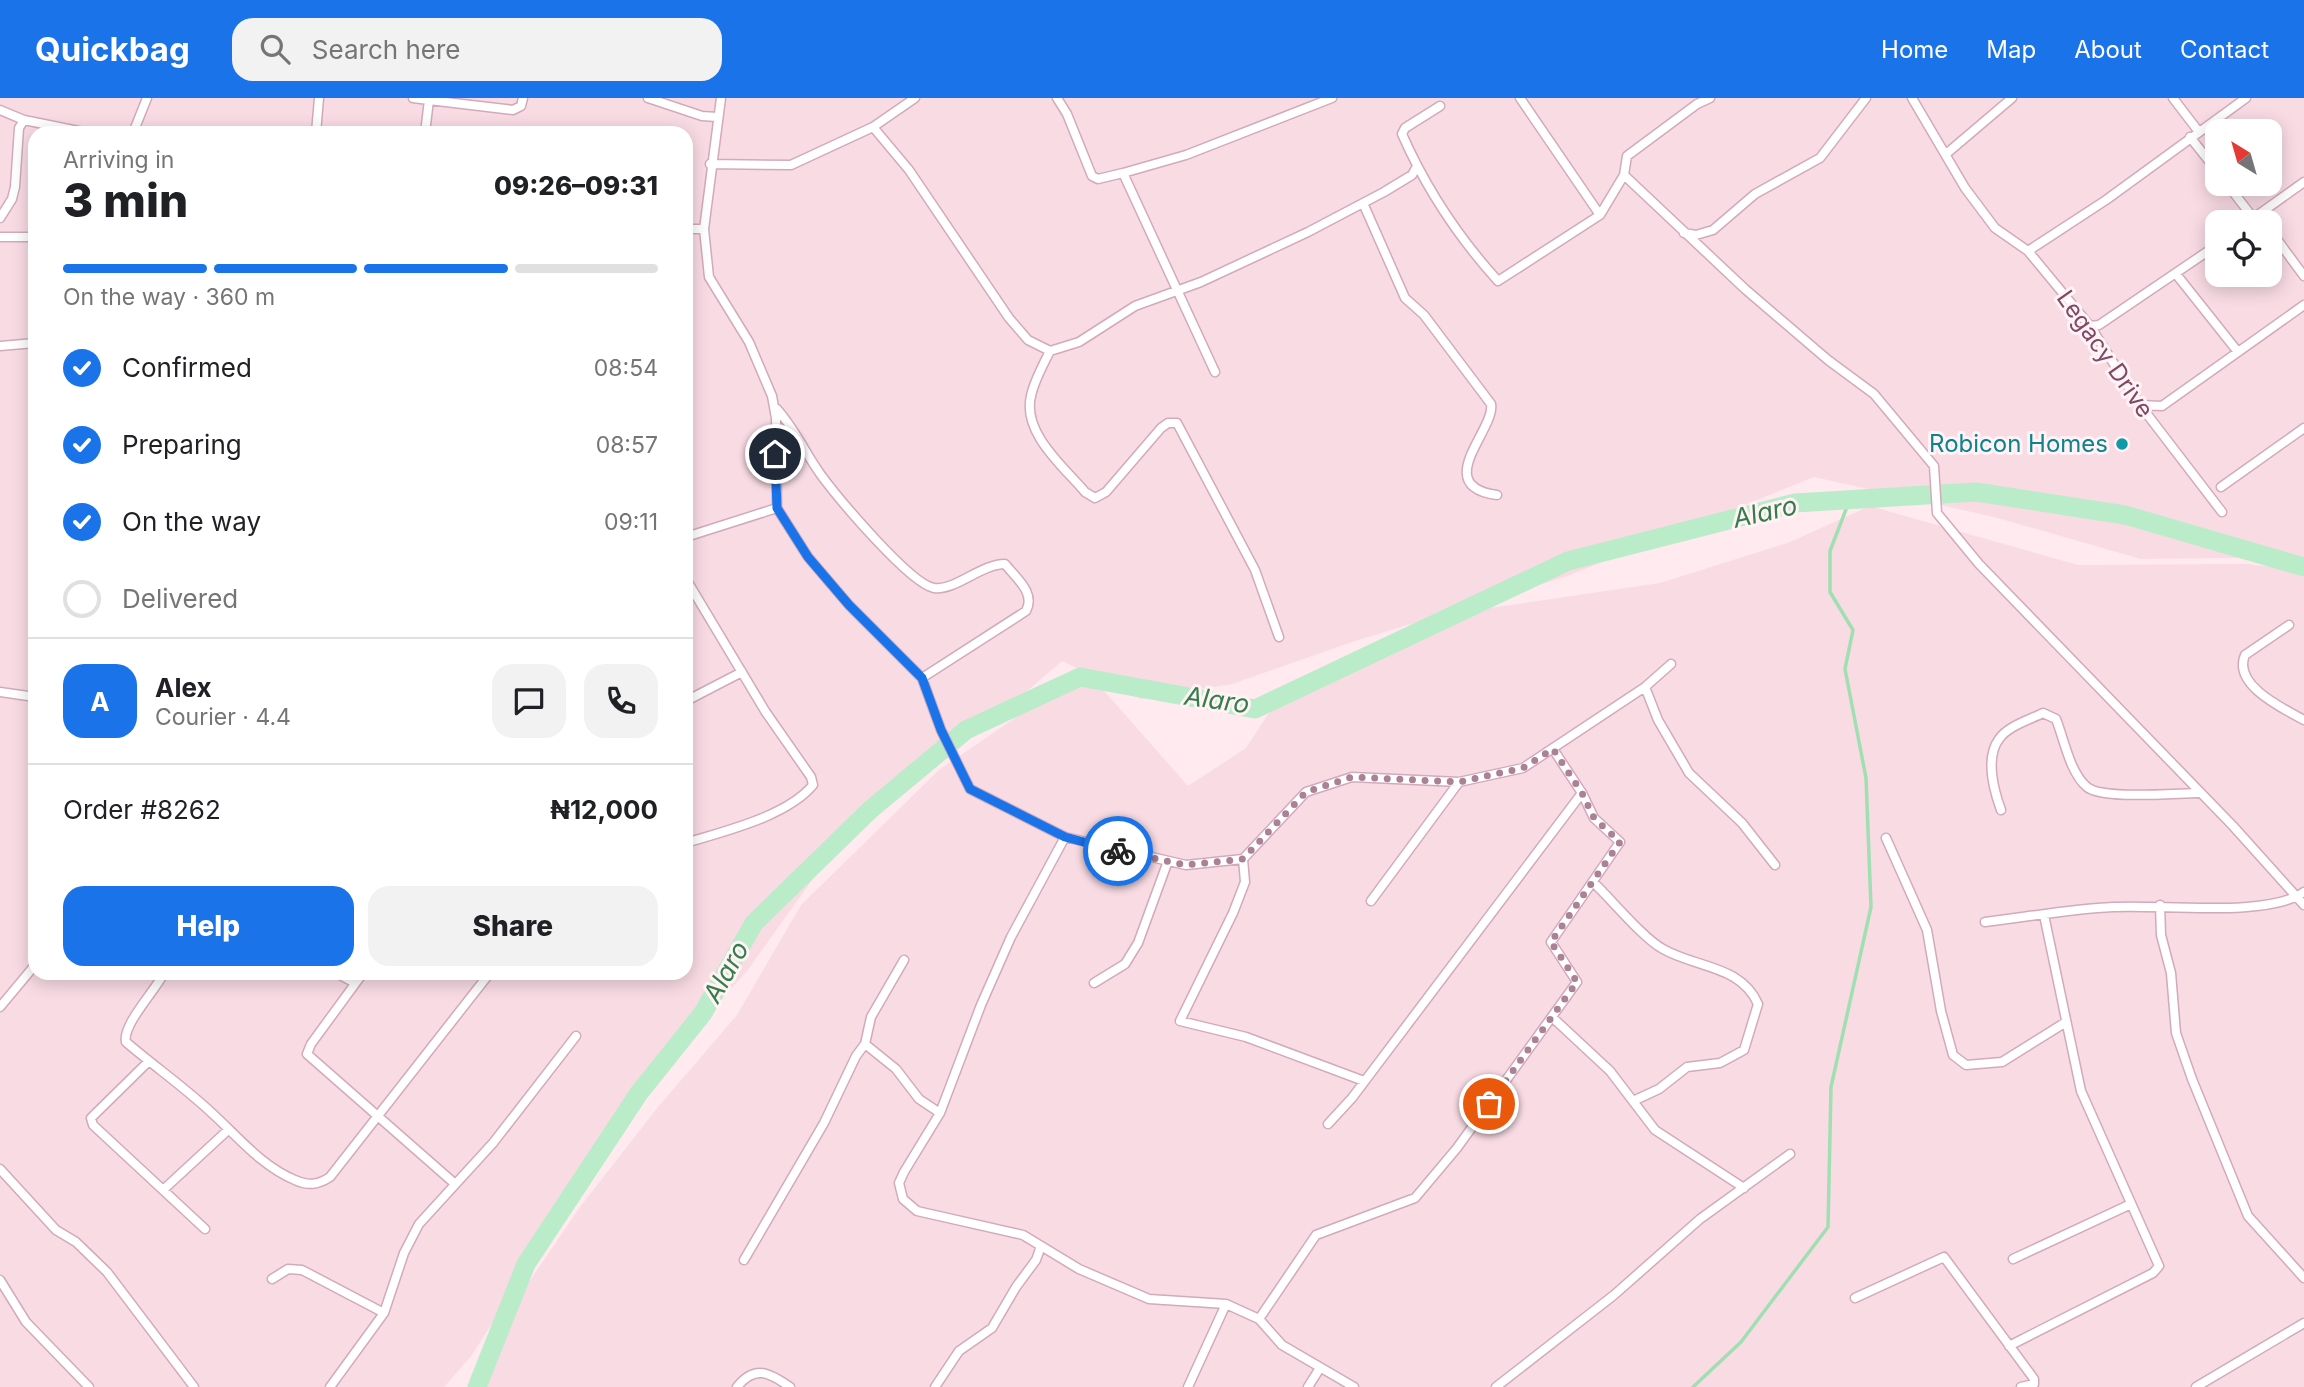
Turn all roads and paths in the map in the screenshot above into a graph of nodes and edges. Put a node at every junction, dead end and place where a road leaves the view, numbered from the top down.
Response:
1 (147, 98) edge
2 (319, 98) edge
3 (413, 98) edge
4 (523, 98) edge
5 (648, 98) edge
6 (721, 98) edge
7 (915, 98) edge
8 (1057, 98) edge
9 (1520, 98) edge
10 (1710, 98) edge
11 (1866, 98) edge
12 (1912, 98) edge
13 (2012, 98) edge
14 (2173, 98) edge
15 (2246, 98) edge
16 (1327, 99) edge
17 (429, 100) junction
18 (1440, 106) dead end
19 (0, 110) edge
20 (717, 117) junction
21 (24, 120) junction
22 (54, 126) edge
23 (137, 126) edge
24 (317, 126) edge
25 (426, 126) edge
26 (873, 127) junction
27 (2194, 135) junction
28 (2205, 152) edge
29 (1946, 154) junction
30 (710, 164) junction
31 (1416, 168) junction
32 (1123, 173) junction
33 (1624, 175) junction
34 (2304, 182) edge
35 (2237, 196) edge
36 (1363, 203) junction
37 (2248, 210) edge
38 (2269, 210) edge
39 (1600, 215) junction
40 (0, 218) edge
41 (693, 229) edge
42 (704, 229) junction
43 (1684, 233) junction
44 (0, 237) edge
45 (28, 237) edge
46 (2282, 246) edge
47 (2028, 251) junction
48 (2205, 253) edge
49 (2176, 274) junction
50 (2304, 276) edge
51 (1177, 290) junction
52 (2304, 305) edge
53 (2090, 326) junction
54 (28, 344) edge
55 (0, 346) edge
56 (1050, 351) junction
57 (2238, 352) junction
58 (1215, 372) dead end
59 (2140, 405) junction
60 (775, 408) junction
61 (2304, 428) edge
62 (2221, 487) dead end
63 (1497, 495) dead end
64 (777, 508) junction
65 (2222, 512) dead end
66 (693, 535) edge
67 (693, 591) edge
68 (2289, 625) dead end
69 (1279, 637) dead end
70 (1671, 664) dead end
71 (742, 672) junction
72 (922, 678) junction
73 (1645, 687) junction
74 (0, 692) edge
75 (28, 696) edge
76 (693, 697) edge
77 (2304, 720) edge
78 (1553, 749) junction
79 (1459, 782) junction
80 (1582, 793) junction
81 (2199, 793) junction
82 (2001, 810) dead end
83 (1065, 837) junction
84 (1885, 838) dead end
85 (693, 841) edge
86 (1243, 859) junction
87 (1168, 861) junction
88 (1775, 865) dead end
89 (1594, 882) junction
90 (2300, 895) edge
91 (1371, 901) dead end
92 (2160, 905) junction
93 (2304, 905) edge
94 (2044, 915) junction
95 (1985, 922) dead end
96 (904, 960) dead end
97 (28, 973) edge
98 (159, 980) edge
99 (348, 980) edge
100 (358, 980) edge
101 (484, 980) edge
102 (355, 984) junction
103 (1094, 984) dead end
104 (0, 1007) edge
105 (1552, 1017) junction
106 (2066, 1021) junction
107 (576, 1036) dead end
108 (866, 1044) junction
109 (149, 1061) junction
110 (1364, 1081) junction
111 (1633, 1101) junction
112 (940, 1113) junction
113 (376, 1115) junction
114 (1328, 1124) dead end
115 (228, 1130) junction
116 (1790, 1154) dead end
117 (0, 1169) edge
118 (454, 1183) junction
119 (1744, 1188) junction
120 (163, 1190) junction
121 (2131, 1203) junction
122 (205, 1229) dead end
123 (1041, 1246) junction
124 (2013, 1259) dead end
125 (744, 1260) dead end
126 (2304, 1278) edge
127 (272, 1279) dead end
128 (0, 1280) edge
129 (1855, 1298) dead end
130 (1227, 1304) junction
131 (384, 1313) junction
132 (1259, 1319) junction
133 (2304, 1323) edge
134 (2009, 1346) junction
135 (1320, 1368) junction
136 (89, 1387) edge
137 (194, 1387) edge
138 (330, 1387) edge
139 (737, 1387) edge
140 (790, 1387) edge
141 (935, 1387) edge
142 (1188, 1387) edge
143 (1308, 1387) edge
144 (1354, 1387) edge
145 (1496, 1387) edge
146 (2021, 1387) edge
147 (2196, 1387) edge

1 - 23 street
2 - 24 street
3 - 17 street
4 - 17 street
5 - 20 street
6 - 20 street
7 - 26 street
8 - 32 street
9 - 39 street
10 - 33 street
11 - 43 street
12 - 29 street, Legacy Drive
13 - 29 street
14 - 27 street
15 - 27 street
16 - 32 street
17 - 25 street
18 - 31 street
19 - 21 street
20 - 30 street
21 - 22 street
21 - 40 street
26 - 30 street
26 - 56 street
27 - 28 street
27 - 47 street
29 - 47 street, Legacy Drive
30 - 42 street
31 - 36 street
31 - 39 street
32 - 51 street
33 - 39 street
33 - 43 street
34 - 38 street
35 - 37 street
36 - 51 street
36 - 63 street
41 - 42 street
42 - 60 street
43 - 81 street
44 - 45 street
46 - 50 street
47 - 53 street, Legacy Drive
48 - 49 street
49 - 53 street
49 - 57 street
51 - 56 street
51 - 58 street
52 - 57 street
53 - 59 street, Legacy Drive
54 - 55 street
56 - 69 street
57 - 59 street
59 - 65 street, Legacy Drive
60 - 64 street
60 - 72 street
61 - 62 street
64 - 66 street
64 - 72 street
67 - 71 street
68 - 77 street
70 - 73 street
71 - 76 street
71 - 85 street
72 - 83 street
73 - 78 street
73 - 88 street
74 - 75 street
78 - 79 street
78 - 80 street
79 - 86 street
79 - 91 street
80 - 89 street
80 - 110 street
81 - 82 street
81 - 90 street
83 - 87 street
83 - 112 street
84 - 106 street
86 - 87 street
86 - 110 street
87 - 103 street
89 - 105 street
89 - 111 street
90 - 92 street
90 - 93 street
92 - 94 street
92 - 126 street
94 - 95 street
94 - 106 street
96 - 108 street
97 - 104 street
98 - 109 street
99 - 102 street
100 - 102 street
101 - 113 street
102 - 113 street
105 - 111 street
105 - 132 street
106 - 121 street
107 - 118 street
108 - 112 street
108 - 125 street
109 - 115 street
109 - 120 street
110 - 114 street
111 - 119 street
112 - 123 street
113 - 115 street
113 - 118 street
115 - 120 street
116 - 119 street
117 - 137 street
118 - 131 street
119 - 145 street
120 - 122 street
121 - 124 street
121 - 134 street
123 - 130 street
123 - 141 street
127 - 131 street
128 - 136 street
129 - 134 street
130 - 132 street
130 - 142 street
131 - 138 street
132 - 135 street
133 - 147 street
134 - 146 street
135 - 143 street
135 - 144 street
139 - 140 street

